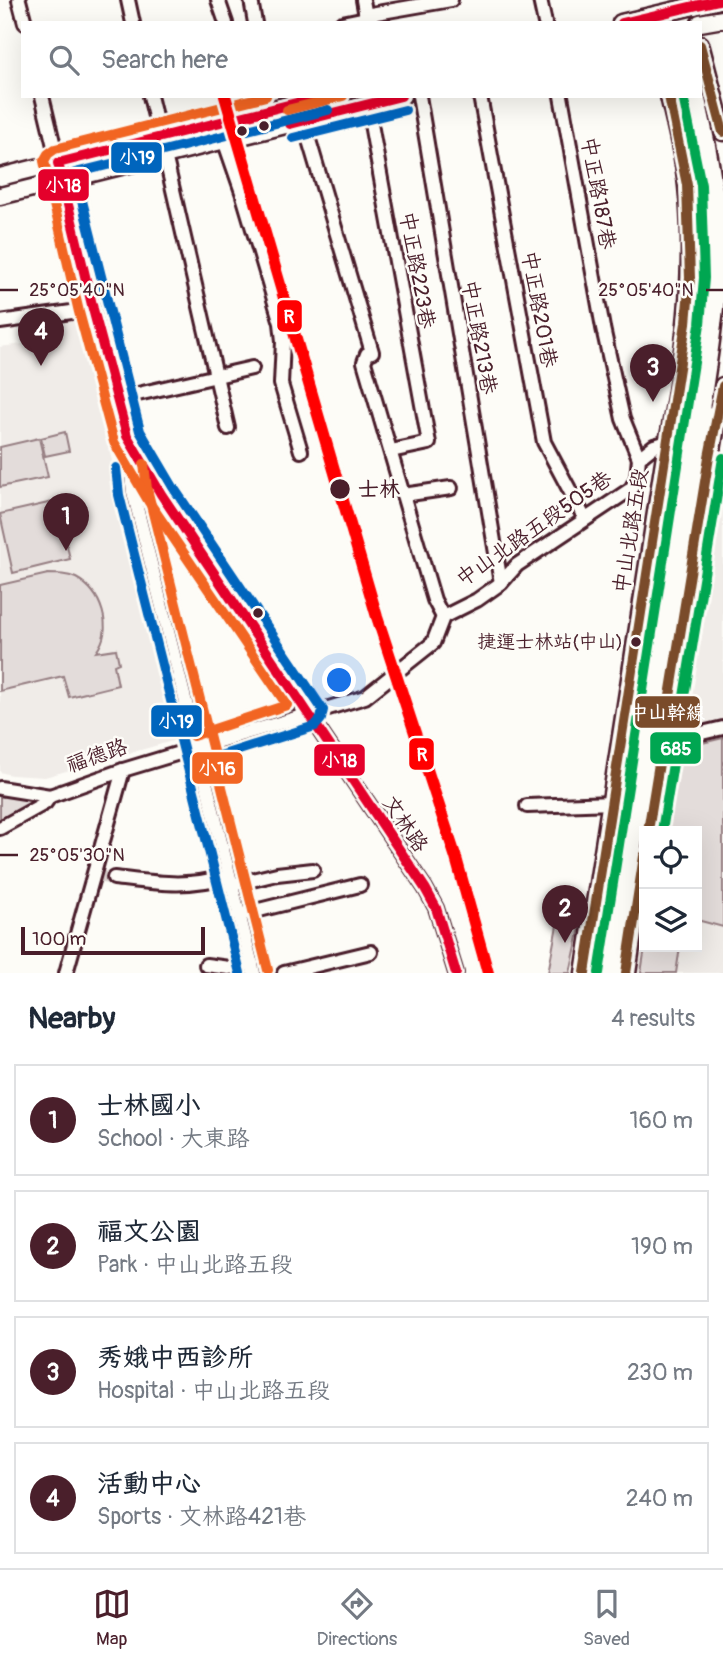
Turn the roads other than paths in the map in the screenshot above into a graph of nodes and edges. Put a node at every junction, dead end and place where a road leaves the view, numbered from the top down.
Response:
1 (19, 0) edge
2 (128, 0) edge
3 (218, 0) edge
4 (251, 0) edge
5 (363, 0) edge
6 (451, 0) edge
7 (541, 0) edge
8 (719, 0) edge
9 (691, 3) edge
10 (662, 12) edge
11 (366, 18) edge
12 (723, 19) edge
13 (24, 21) edge
14 (133, 21) edge
15 (225, 21) edge
16 (256, 21) edge
17 (545, 21) edge
18 (628, 21) edge
19 (697, 21) edge
20 (702, 22) edge
21 (702, 52) edge
22 (42, 98) edge
23 (150, 98) edge
24 (310, 98) edge
25 (395, 98) edge
26 (419, 98) edge
27 (480, 98) edge
28 (561, 98) edge
29 (669, 98) edge
30 (684, 98) edge
31 (696, 98) edge
32 (271, 103) edge
33 (365, 106) junction
34 (303, 120) junction
35 (723, 132) edge
36 (160, 137) junction
37 (224, 140) junction
38 (165, 155) junction
39 (58, 163) junction
40 (0, 177) edge
41 (63, 180) junction
42 (0, 195) edge
43 (93, 309) junction
44 (0, 322) edge
45 (252, 368) dead end
46 (216, 376) junction
47 (723, 386) edge
48 (116, 400) junction
49 (720, 412) edge
50 (229, 428) dead end
51 (127, 436) junction
52 (683, 436) junction
53 (301, 451) dead end
54 (391, 451) junction
55 (639, 458) junction
56 (451, 488) dead end
57 (403, 495) junction
58 (584, 519) junction
59 (671, 561) junction
60 (501, 583) junction
61 (443, 617) junction
62 (635, 703) junction
63 (309, 713) junction
64 (723, 728) edge
65 (662, 740) junction
66 (197, 748) junction
67 (123, 770) junction
68 (0, 788) edge
69 (50, 796) junction
70 (612, 803) junction
71 (527, 806) dead end
72 (649, 826) edge
73 (0, 828) edge
74 (313, 870) dead end
75 (103, 876) junction
76 (230, 881) junction
77 (360, 885) dead end
78 (639, 888) edge
79 (239, 915) junction
80 (371, 952) dead end
81 (206, 965) dead end
82 (253, 968) edge
83 (292, 972) edge
84 (66, 973) edge
85 (456, 973) edge
86 (585, 973) edge
87 (599, 973) edge
88 (612, 973) edge
89 (626, 973) edge

1 - 13 street
2 - 14 street
3 - 15 street
4 - 16 street
5 - 11 street
6 - 11 street
7 - 17 street
8 - 9 main road
9 - 10 main road
9 - 19 main road
10 - 18 main road
12 - 20 main road
21 - 35 main road
22 - 39 street, 文林路
23 - 36 street
24 - 32 main road
25 - 33 main road
26 - 60 street, 中正路213巷
27 - 58 street, 中正路201巷
28 - 55 street, 中正路187巷
29 - 52 main road, 中山北路五段
30 - 52 main road, 中山北路五段
31 - 52 main road, 中山北路五段
32 - 36 main road
33 - 34 main road
33 - 54 street, 中正路223巷
34 - 37 main road
34 - 54 street
36 - 39 main road
37 - 38 main road
37 - 53 street
38 - 41 main road
38 - 46 street
39 - 40 main road
39 - 41 street, 文林路
41 - 42 main road
41 - 43 street, 文林路
43 - 44 street
43 - 48 street, 文林路
45 - 46 street
46 - 48 street
46 - 50 street
47 - 49 main road, 中山北路五段
48 - 51 street, 文林路
49 - 52 main road
49 - 59 main road, 中山北路五段
51 - 63 street, 文林路
51 - 66 street
52 - 55 street
52 - 59 main road, 中山北路五段
54 - 57 street
55 - 58 street, 中山北路五段505巷
56 - 57 street
57 - 61 street
58 - 60 street, 中山北路五段505巷
59 - 62 main road, 中山北路五段
59 - 65 main road, 中山北路五段
59 - 88 main road, 中山北路五段
60 - 61 street, 中山北路五段505巷
61 - 63 street, 福德路
62 - 70 main road, 中山北路五段
62 - 87 main road, 中山北路五段
63 - 66 street, 福德路
63 - 85 street, 文林路
64 - 65 street
65 - 72 main road, 中山北路五段
66 - 67 street, 福德路
66 - 76 street
67 - 69 street, 福德路
67 - 75 street
68 - 69 street
69 - 73 street, 福德路
70 - 71 street
70 - 86 main road, 中山北路五段
74 - 76 street
75 - 76 street
75 - 84 street
76 - 79 street
77 - 79 street
78 - 89 main road
79 - 82 street
80 - 83 street
81 - 82 street

